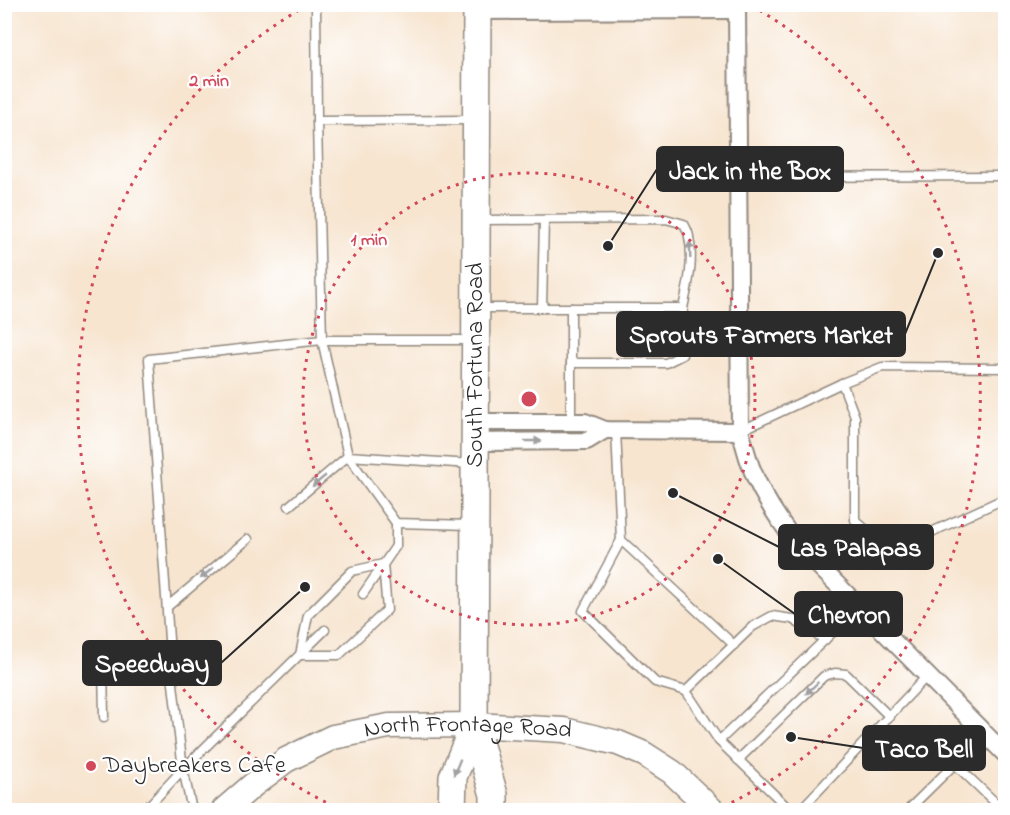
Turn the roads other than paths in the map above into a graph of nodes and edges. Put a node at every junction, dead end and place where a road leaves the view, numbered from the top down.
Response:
1 (316, 4) edge
2 (737, 7) edge
3 (477, 8) edge
4 (477, 120) junction
5 (317, 121) junction
6 (1005, 176) edge
7 (738, 177) junction
8 (477, 220) junction
9 (544, 220) junction
10 (476, 308) junction
11 (542, 308) junction
12 (571, 308) junction
13 (683, 308) junction
14 (682, 331) junction
15 (740, 331) junction
16 (322, 340) junction
17 (476, 340) junction
18 (571, 363) junction
19 (1005, 368) edge
20 (842, 383) junction
21 (571, 422) junction
22 (611, 430) junction
23 (741, 431) junction
24 (475, 442) junction
25 (348, 456) junction
26 (1005, 498) edge
27 (289, 506) dead end
28 (396, 523) junction
29 (475, 525) junction
30 (248, 539) dead end
31 (621, 540) junction
32 (383, 564) junction
33 (363, 594) dead end
34 (167, 607) junction
35 (859, 607) junction
36 (325, 630) dead end
37 (825, 640) junction
38 (734, 645) junction
39 (300, 655) junction
40 (171, 667) junction
41 (927, 676) junction
42 (686, 692) junction
43 (104, 717) dead end
44 (890, 717) junction
45 (474, 725) junction
46 (985, 734) junction
47 (719, 741) junction
48 (1005, 755) edge
49 (738, 760) junction
50 (954, 764) junction
51 (183, 770) junction
52 (804, 809) edge
53 (146, 810) edge
54 (192, 810) edge
55 (224, 810) edge
56 (452, 810) edge
57 (494, 810) edge
58 (712, 810) edge
59 (908, 810) edge
60 (1004, 810) edge

1 - 5 lane
2 - 3 street
2 - 7 street
3 - 4 main road, South Fortuna Road
4 - 5 lane
4 - 8 main road, South Fortuna Road
5 - 16 lane
6 - 7 lane
7 - 15 street
8 - 9 lane
8 - 10 main road, South Fortuna Road
9 - 11 lane
13 -> 9 lane
10 - 11 lane
10 - 17 main road, South Fortuna Road
11 - 12 lane
12 - 13 lane
12 - 18 lane
13 - 14 lane
14 - 15 lane
14 - 18 lane
15 - 23 street
16 - 17 lane
16 - 25 lane
16 - 34 lane
17 - 24 main road, South Fortuna Road
18 - 21 lane
19 - 20 lane
20 - 23 lane
20 - 26 lane
21 - 22 street
21 - 24 street
22 - 23 street
24 -> 22 street
22 - 31 lane
23 - 35 street
24 - 25 lane
24 - 29 main road, South Fortuna Road
25 -> 27 lane
25 - 28 lane
28 - 29 lane
28 - 32 lane
29 - 45 main road, South Fortuna Road
30 -> 34 lane
31 - 38 lane
31 - 42 lane
32 - 33 lane
32 - 39 lane
32 - 39 lane
34 - 40 lane
35 - 37 lane
35 - 41 street
36 - 39 lane
37 - 38 lane
37 - 47 lane
38 - 42 lane
39 - 51 lane
40 - 43 lane
40 - 51 lane
41 - 44 lane
41 - 46 street
42 - 47 lane
44 -> 49 lane
44 - 52 lane
45 - 55 main road, North Frontage Road
45 -> 56 main road, South Fortuna Road
45 - 57 main road, South Fortuna Road
45 - 58 main road, North Frontage Road
46 - 48 street
46 - 50 lane
47 - 49 lane
49 - 52 lane
50 - 59 lane
50 - 60 lane
51 - 53 lane
51 - 54 lane

